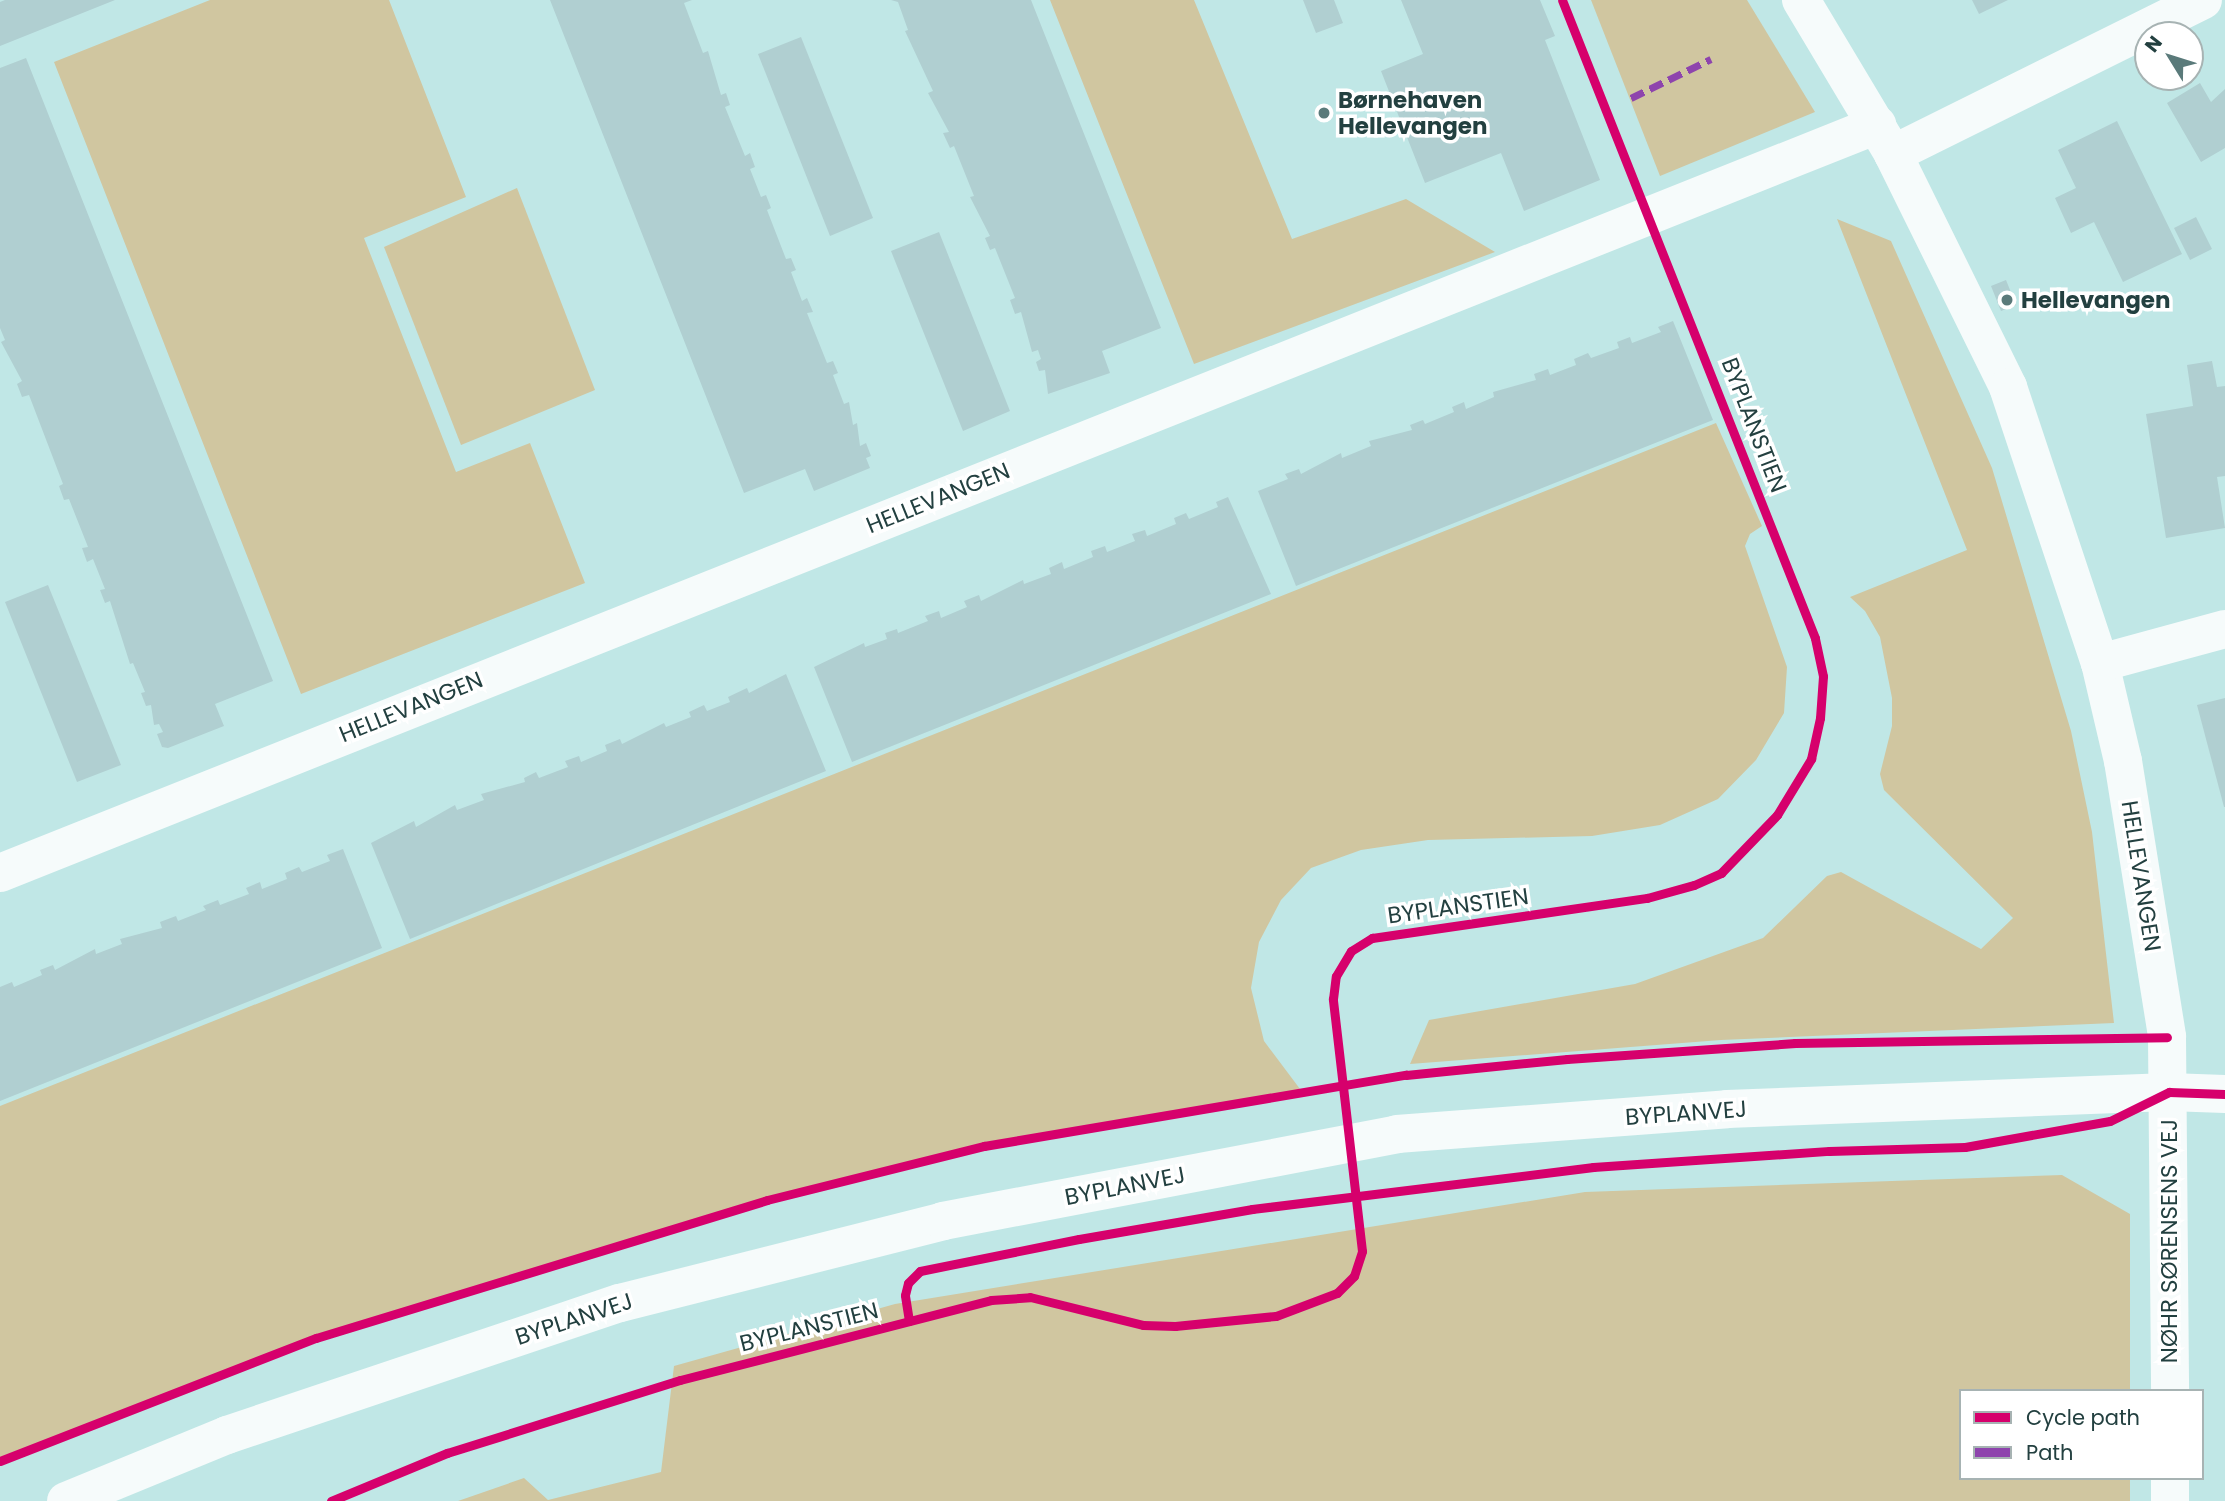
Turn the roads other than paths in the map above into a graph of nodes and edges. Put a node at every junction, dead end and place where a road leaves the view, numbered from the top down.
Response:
1 (1801, 0) edge
2 (2203, 0) edge
3 (1885, 139) junction
4 (2225, 629) edge
5 (2100, 663) junction
6 (0, 873) edge
7 (2169, 1092) junction
8 (2225, 1094) edge
9 (2170, 1389) edge
10 (2170, 1480) edge
11 (66, 1501) edge
12 (2170, 1501) edge

1 - 3 street, HELLEVANGEN
2 - 3 street, HELLEVANGEN
3 - 5 street, HELLEVANGEN
3 - 6 street, HELLEVANGEN
4 - 5 street
5 - 7 street, HELLEVANGEN
7 - 8 street, BYPLANVEJ
7 - 9 street, NØHR SØRENSENS VEJ
7 - 11 street, BYPLANVEJ
10 - 12 street

